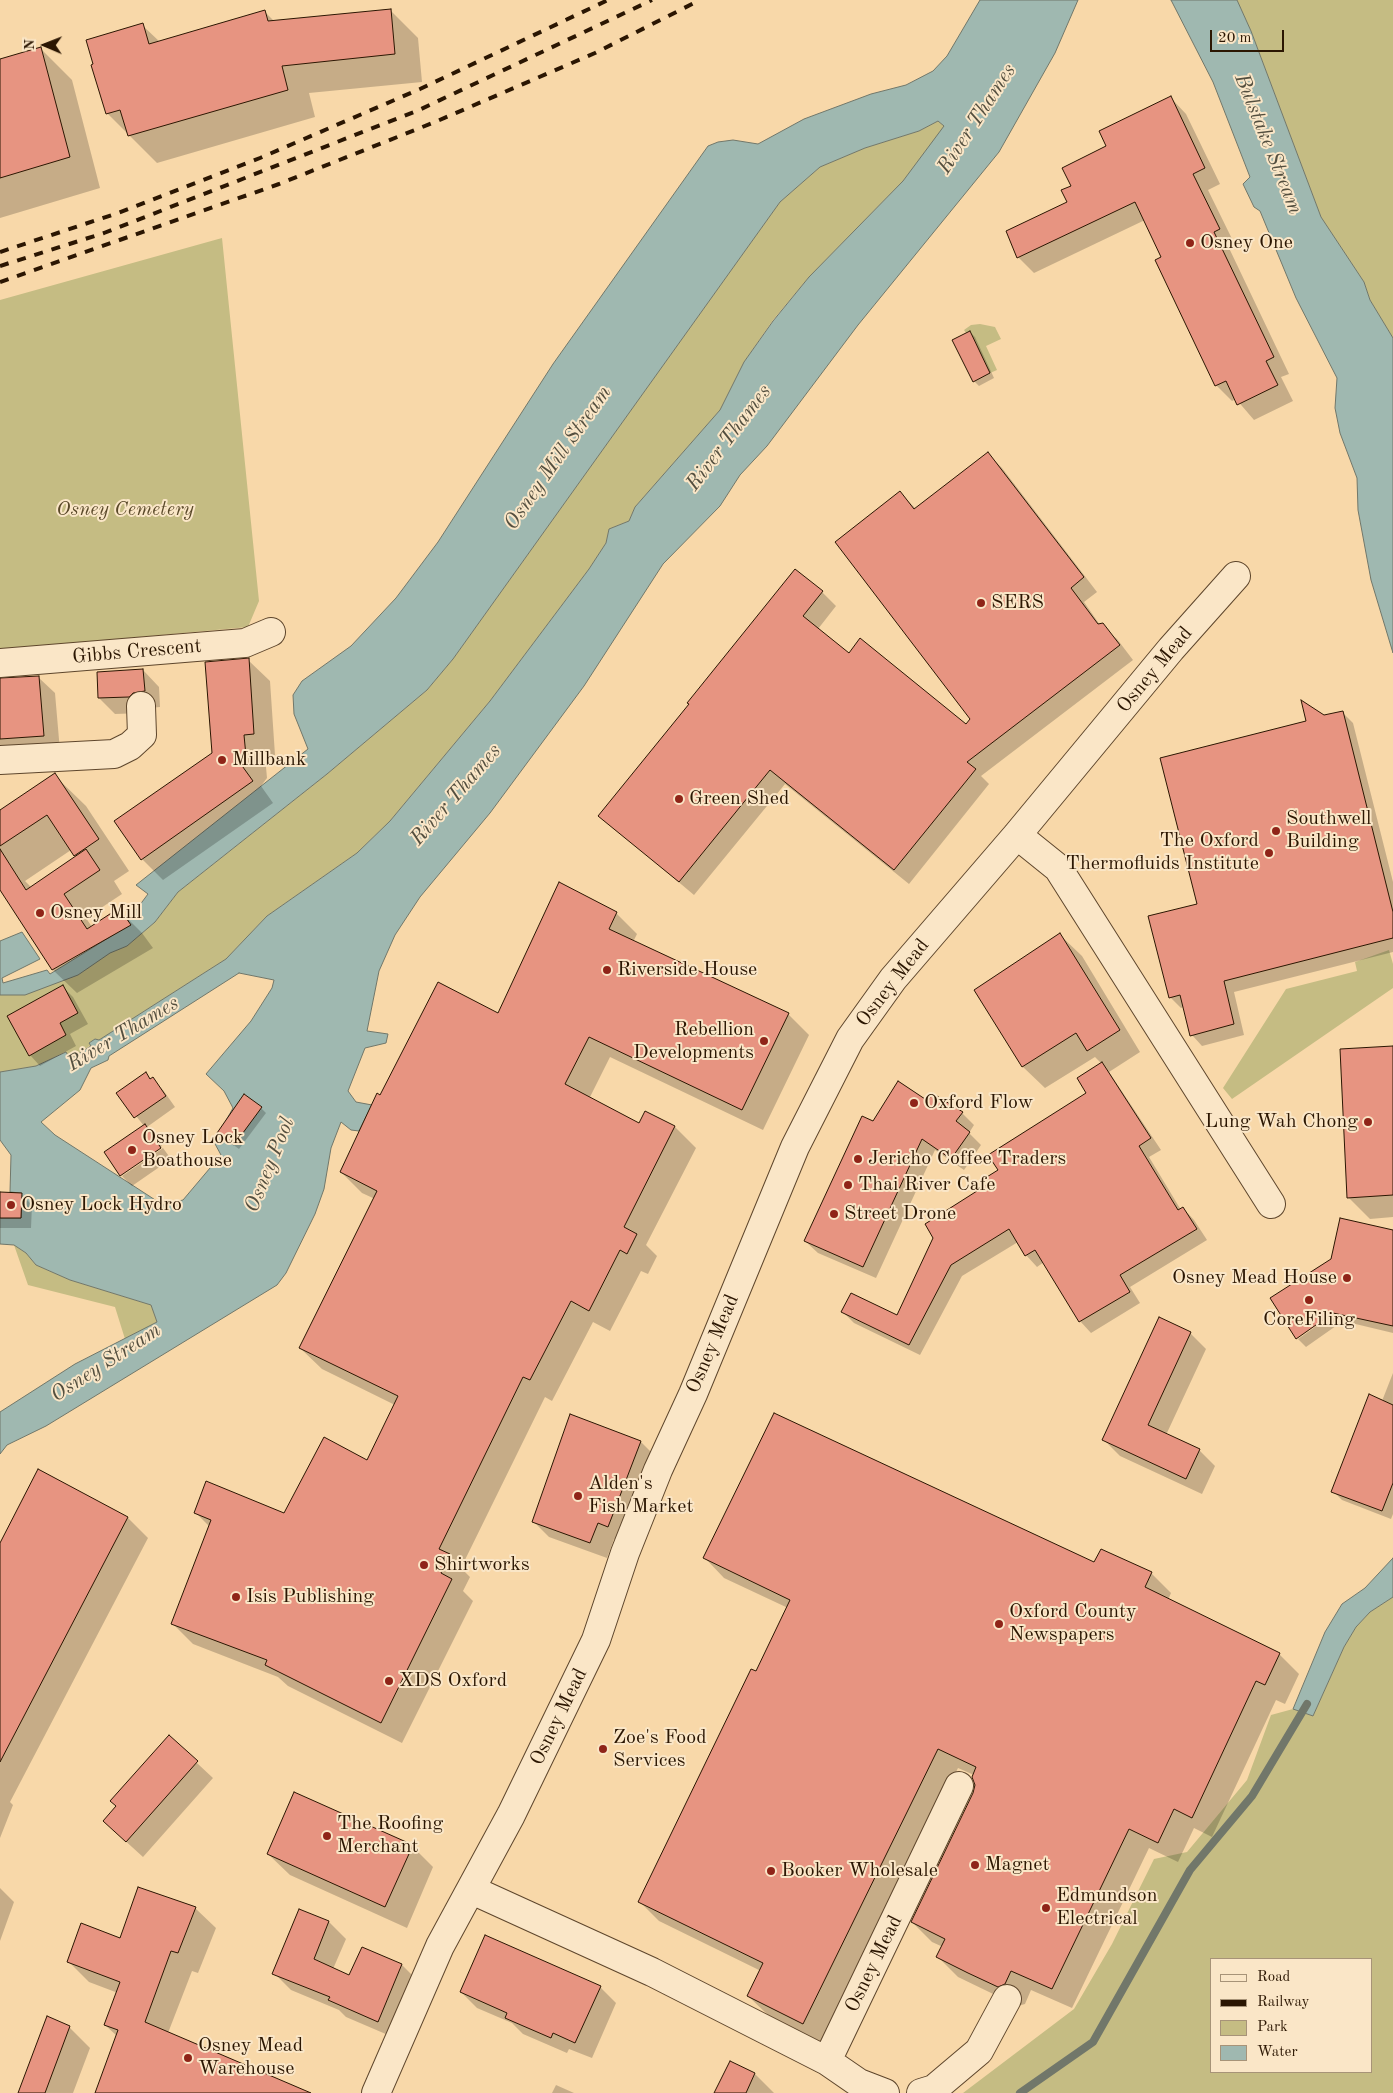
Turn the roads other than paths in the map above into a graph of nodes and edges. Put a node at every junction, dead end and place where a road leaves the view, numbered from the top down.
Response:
1 (1236, 576) dead end
2 (271, 632) dead end
3 (0, 664) edge
4 (140, 706) dead end
5 (0, 760) edge
6 (1017, 835) junction
7 (1271, 1204) dead end
8 (960, 1786) dead end
9 (472, 1890) junction
10 (1007, 1999) dead end
11 (827, 2061) junction
12 (376, 2093) edge
13 (885, 2093) edge
14 (921, 2093) edge

1 - 6 street, Osney Mead
2 - 3 street, Gibbs Crescent
4 - 5 street
6 - 7 street
6 - 9 street, Osney Mead
8 - 11 street, Osney Mead
9 - 11 street
9 - 12 street, Osney Mead
10 - 14 street
11 - 13 street

